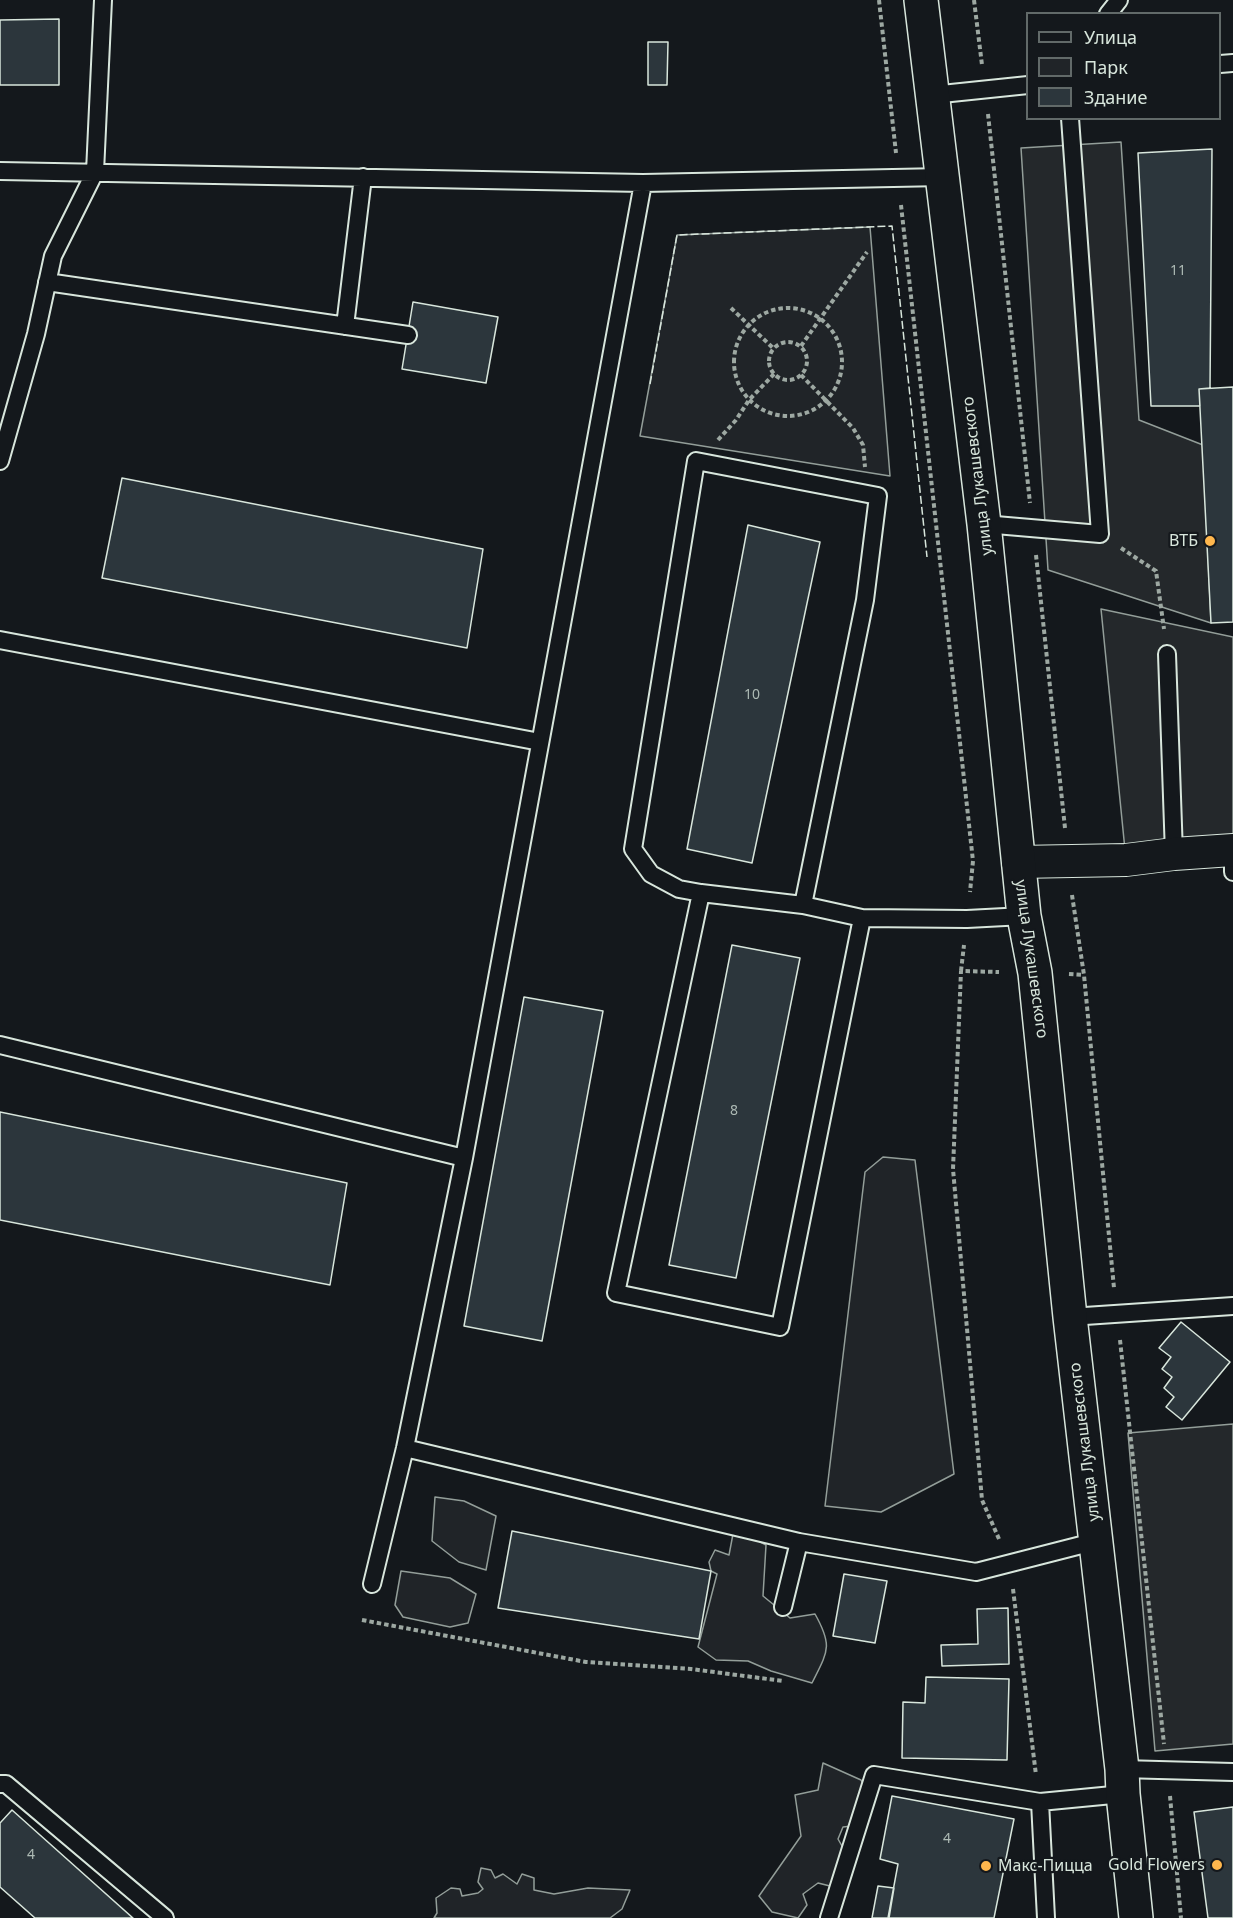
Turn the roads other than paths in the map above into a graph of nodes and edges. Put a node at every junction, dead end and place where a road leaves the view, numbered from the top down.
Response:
1 (103, 0) edge
2 (921, 0) edge
3 (1119, 0) edge
4 (1110, 12) edge
5 (1026, 85) edge
6 (932, 95) junction
7 (1070, 120) edge
8 (0, 171) edge
9 (95, 171) junction
10 (363, 177) junction
11 (943, 177) junction
12 (643, 183) junction
13 (47, 282) junction
14 (345, 326) junction
15 (408, 336) dead end
16 (0, 461) edge
17 (984, 524) junction
18 (0, 640) edge
19 (1167, 654) road end
20 (540, 742) junction
21 (1233, 850) edge
22 (1174, 854) junction
23 (1018, 862) junction
24 (1233, 872) edge
25 (701, 893) junction
26 (804, 905) junction
27 (1024, 916) junction
28 (862, 918) junction
29 (0, 1045) edge
30 (464, 1158) junction
31 (1233, 1306) edge
32 (1070, 1317) junction
33 (405, 1448) junction
34 (1097, 1541) junction
35 (799, 1542) junction
36 (372, 1584) dead end
37 (783, 1607) dead end
38 (1233, 1773) edge
39 (1122, 1782) junction
40 (0, 1785) edge
41 (1040, 1802) junction
42 (165, 1918) edge
43 (829, 1918) edge
44 (1046, 1918) edge
45 (1136, 1918) edge

1 - 9 lane
2 - 6 main road, улица Лукашевского
3 - 4 lane
5 - 6 lane
6 - 11 main road, улица Лукашевского
7 - 17 lane
8 - 9 lane
9 - 10 lane
9 - 13 lane
10 - 12 lane
10 - 14 lane
11 - 12 lane
11 - 17 main road, улица Лукашевского
12 - 20 lane
13 - 14 lane
13 - 16 lane
14 - 15 lane
17 - 23 main road, улица Лукашевского
18 - 20 lane
19 - 22 lane
20 - 30 lane
21 - 22 street
21 - 24 lane
22 - 23 street
23 - 27 main road, улица Лукашевского
25 - 26 lane
25 - 26 lane
25 - 28 lane
26 - 28 lane
27 - 28 lane
27 - 32 main road, улица Лукашевского
29 - 30 lane
30 - 33 lane
31 - 32 lane
32 - 34 main road, улица Лукашевского
33 - 35 lane
33 - 36 lane
34 - 35 lane
34 - 39 main road, улица Лукашевского
35 - 37 lane
38 - 39 lane
39 - 41 lane
39 - 45 main road, улица Лукашевского
40 - 42 lane
41 - 43 lane
41 - 44 lane

